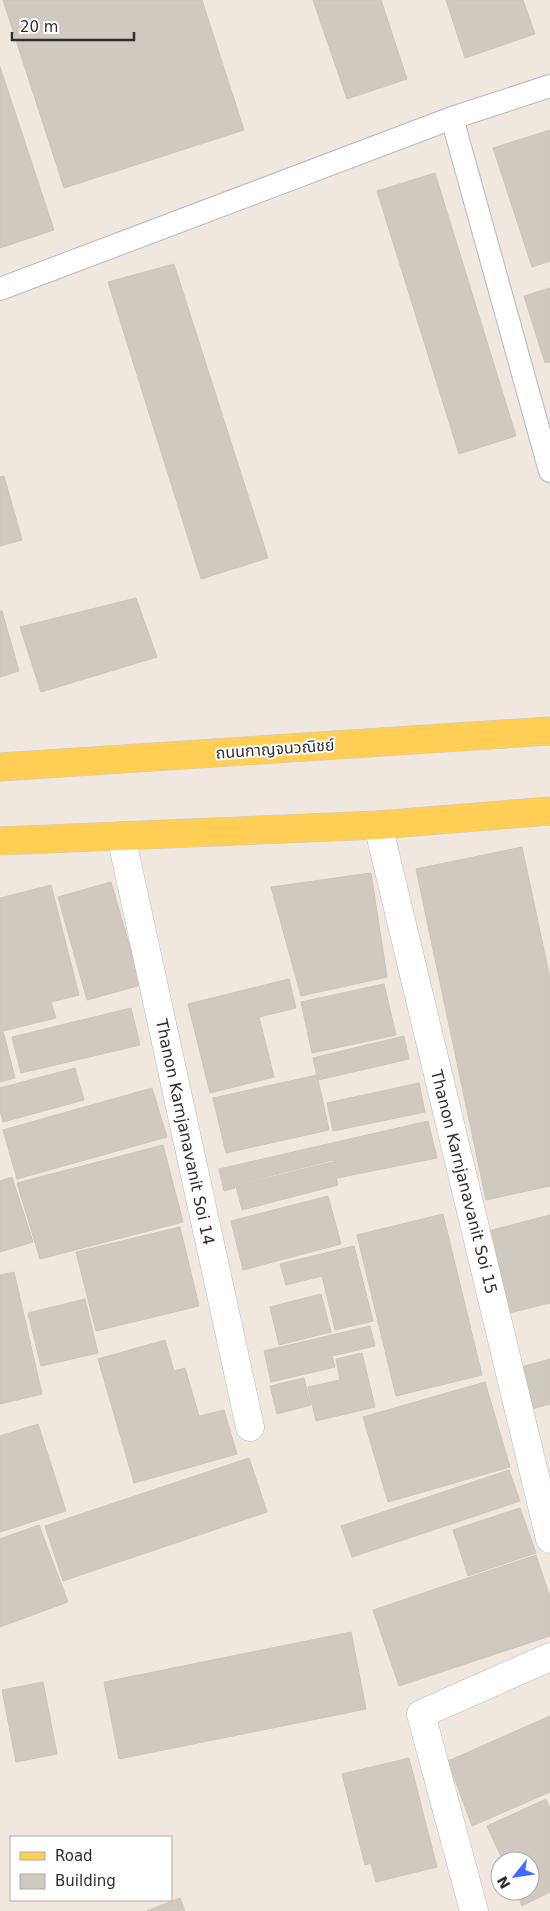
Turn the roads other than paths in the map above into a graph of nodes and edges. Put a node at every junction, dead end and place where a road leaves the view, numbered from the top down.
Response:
1 (550, 86) edge
2 (452, 118) junction
3 (0, 289) edge
4 (550, 471) edge
5 (550, 731) edge
6 (0, 767) edge
7 (550, 811) edge
8 (378, 825) junction
9 (121, 836) junction
10 (0, 841) edge
11 (250, 1427) dead end
12 (550, 1539) edge
13 (550, 1658) edge
14 (474, 1911) edge

1 - 2 lane
2 - 3 lane
2 - 4 lane
5 - 6 main road, ถนนกาญจนวณิชย์
7 - 8 main road
8 - 9 main road
8 - 12 street, Thanon Karnjanavanit Soi 15
9 - 10 main road
9 - 11 street, Thanon Karnjanavanit Soi 14
13 - 14 street

